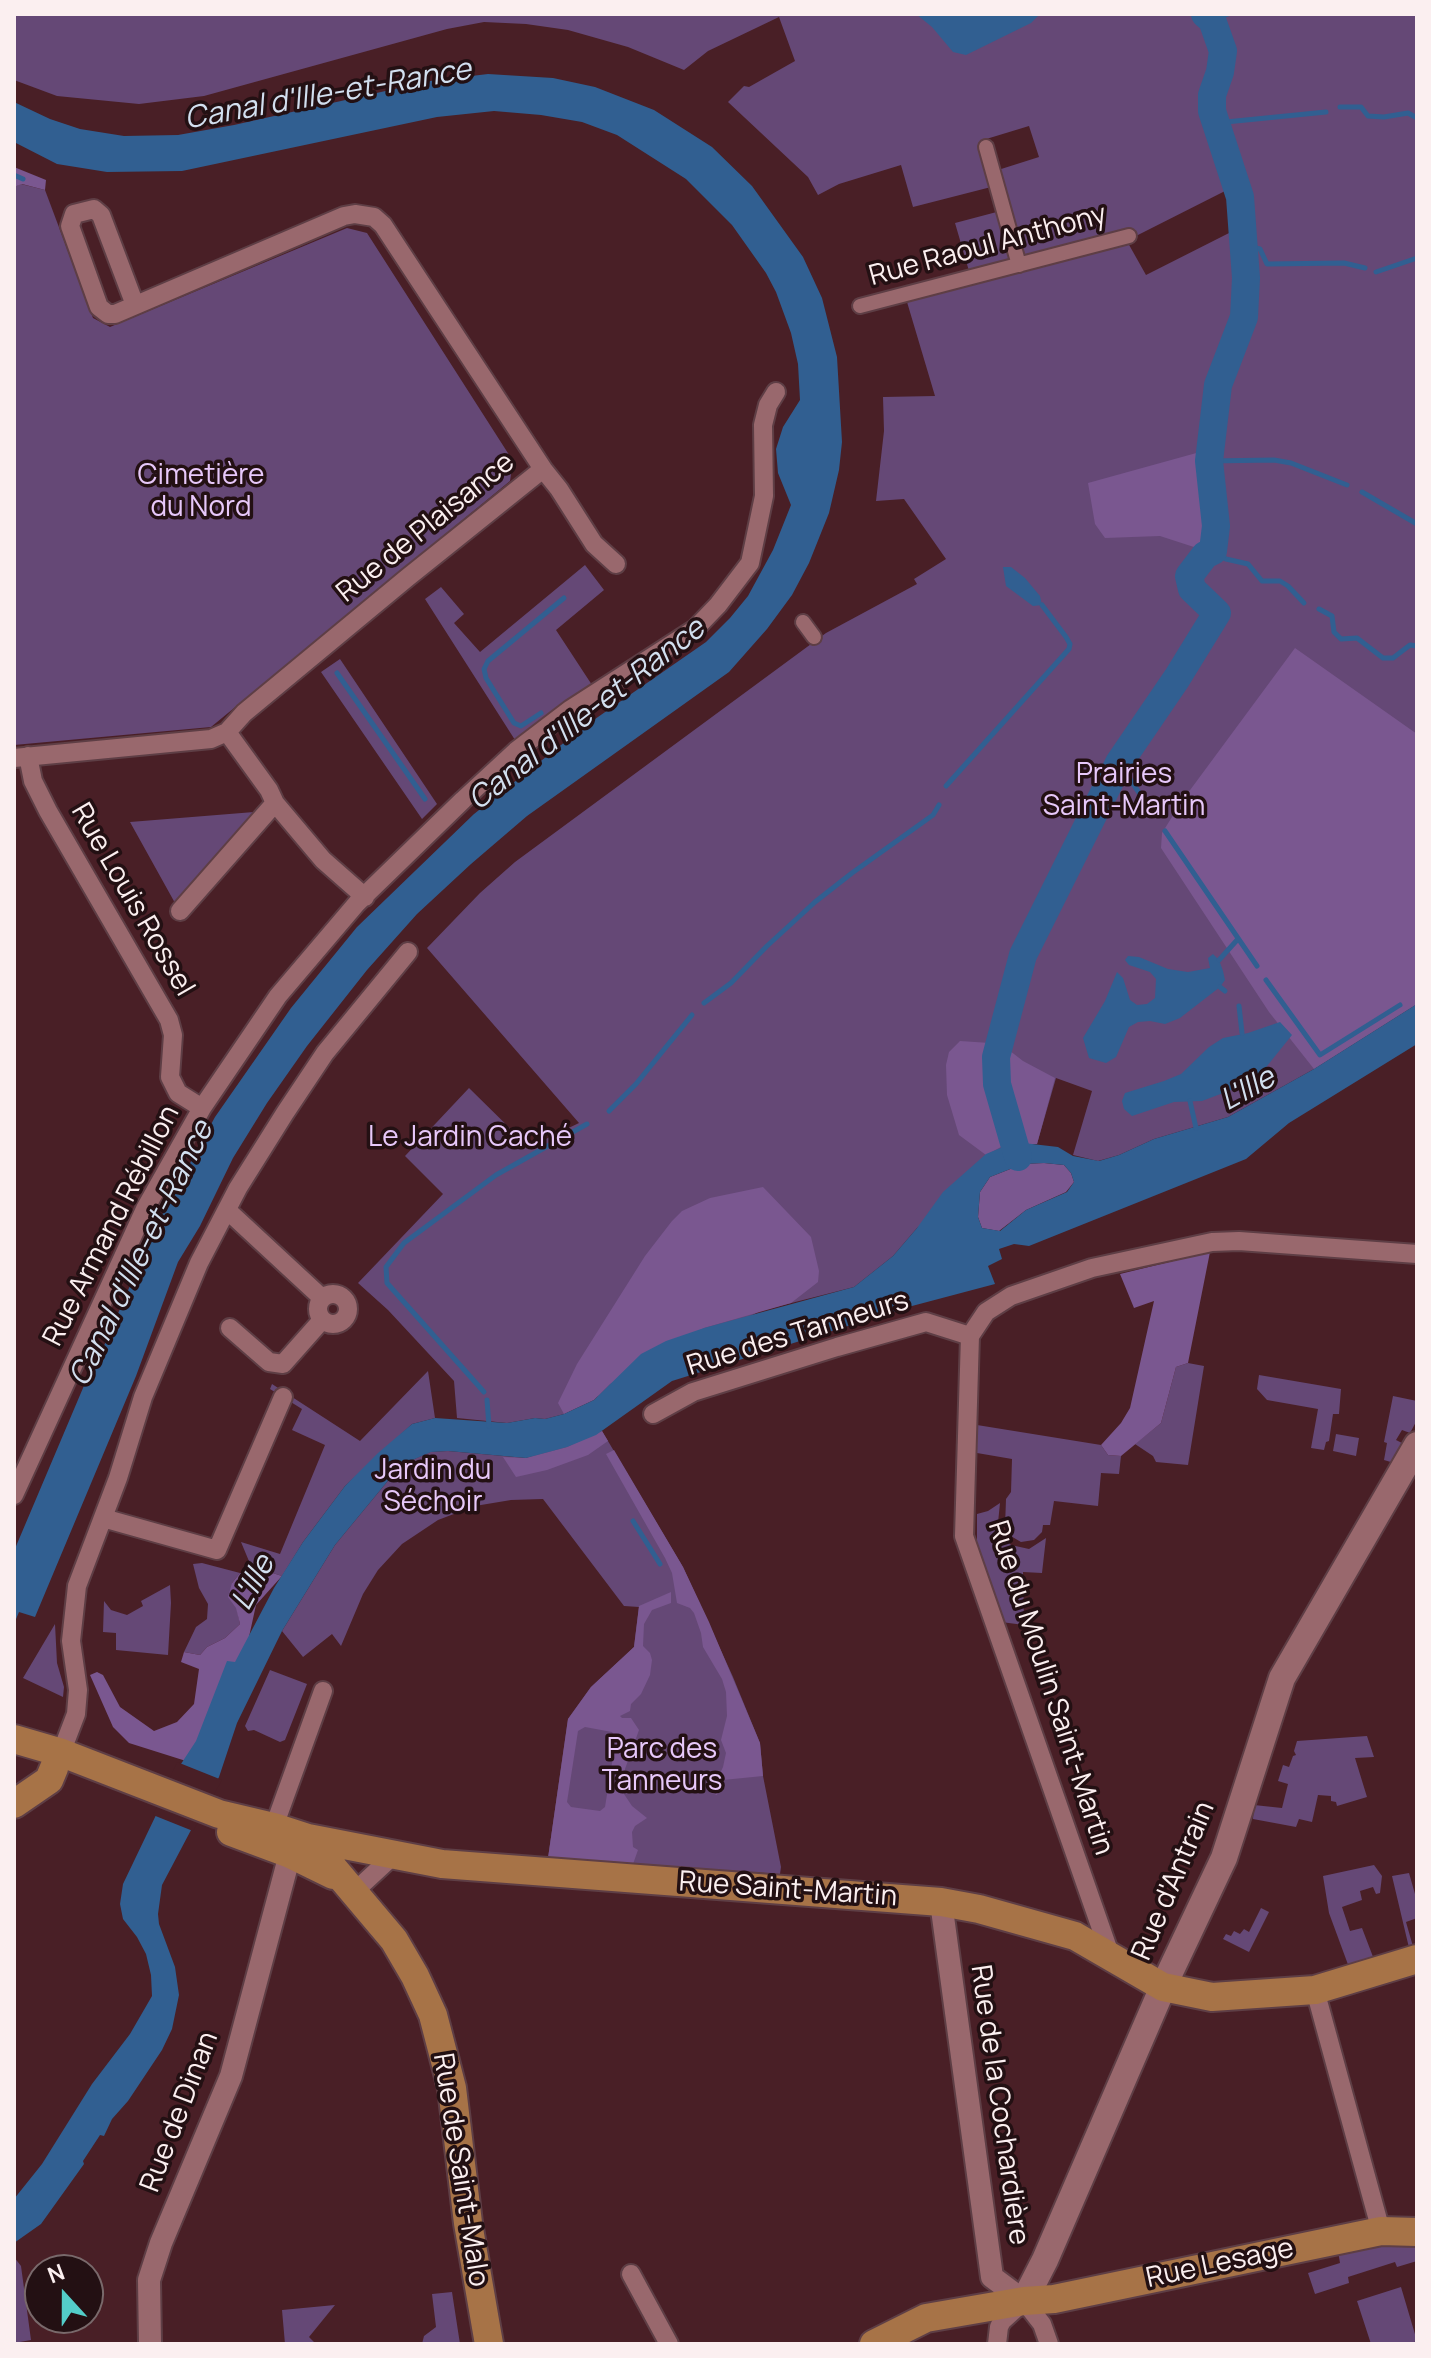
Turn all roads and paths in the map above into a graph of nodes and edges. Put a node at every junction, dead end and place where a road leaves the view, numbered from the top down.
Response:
1 (986, 147) dead end
2 (1129, 236) dead end
3 (1019, 265) junction
4 (135, 305) junction
5 (860, 306) dead end
6 (776, 392) dead end
7 (543, 469) junction
8 (616, 564) dead end
9 (803, 622) dead end
10 (814, 637) dead end
11 (227, 732) junction
12 (21, 757) edge
13 (275, 803) junction
14 (365, 897) junction
15 (180, 911) dead end
16 (408, 952) dead end
17 (202, 1108) junction
18 (227, 1210) junction
19 (1417, 1254) edge
20 (322, 1298) junction
21 (322, 1320) junction
22 (230, 1328) dead end
23 (970, 1336) junction
24 (283, 1397) dead end
25 (653, 1414) dead end
26 (1417, 1445) edge
27 (14, 1495) edge
28 (103, 1518) junction
29 (323, 1691) dead end
30 (40, 1740) edge
31 (14, 1753) edge
32 (14, 1804) edge
33 (268, 1836) junction
34 (306, 1849) junction
35 (395, 1854) junction
36 (350, 1885) junction
37 (941, 1902) junction
38 (1111, 1957) junction
39 (1417, 1959) edge
40 (1163, 1987) junction
41 (1315, 1990) junction
42 (1381, 2231) junction
43 (1417, 2232) edge
44 (631, 2274) dead end
45 (1024, 2301) junction
46 (150, 2344) edge
47 (489, 2344) edge
48 (669, 2344) edge
49 (874, 2344) edge
50 (997, 2344) edge
51 (1049, 2344) edge

1 - 3 street
2 - 3 street, Rue Raoul Anthony
3 - 5 street, Rue Raoul Anthony
4 - 4 street, Rue de Plaisance
4 - 7 street, Rue de Plaisance
6 - 14 street, Rue Armand Rébillon
7 - 8 street
7 - 11 street, Rue de Plaisance
9 - 10 street
11 - 12 street
11 - 13 street
12 - 17 street, Rue Louis Rossel
13 - 14 street
13 - 15 street
14 - 17 street, Rue Armand Rébillon
16 - 18 street
17 - 27 street, Rue Armand Rébillon
18 - 20 street
18 - 28 street
19 - 23 street
20 - 21 street
20 - 21 street
21 - 22 street
23 - 25 street, Rue des Tanneurs
23 - 38 street, Rue du Moulin Saint-Martin
24 - 28 street
26 - 40 main road, Rue d'Antrain
28 - 30 street
29 - 33 street
30 - 31 main road, Rue de Saint-Malo
30 - 32 main road
30 - 33 main road, Rue de Saint-Malo
33 - 34 main road, Rue de Saint-Malo
34 - 35 main road, Rue Saint-Martin
34 - 36 main road, Rue de Saint-Malo
34 - 46 street, Rue de Dinan
35 - 36 street
35 - 37 main road, Rue Saint-Martin
36 - 47 main road, Rue de Saint-Malo
37 - 38 main road, Rue Saint-Martin
37 - 45 street, Rue de la Cochardière
38 - 40 main road, Rue Saint-Martin
39 - 41 main road, Rue Saint-Martin
40 - 41 main road, Rue Saint-Martin
40 - 45 main road, Rue d'Antrain
41 - 42 street
42 - 43 main road, Rue Lesage
42 - 45 main road, Rue Lesage
44 - 48 street
45 - 49 main road, Rue Lesage
45 - 50 street, Rue d'Antrain
45 - 51 street

